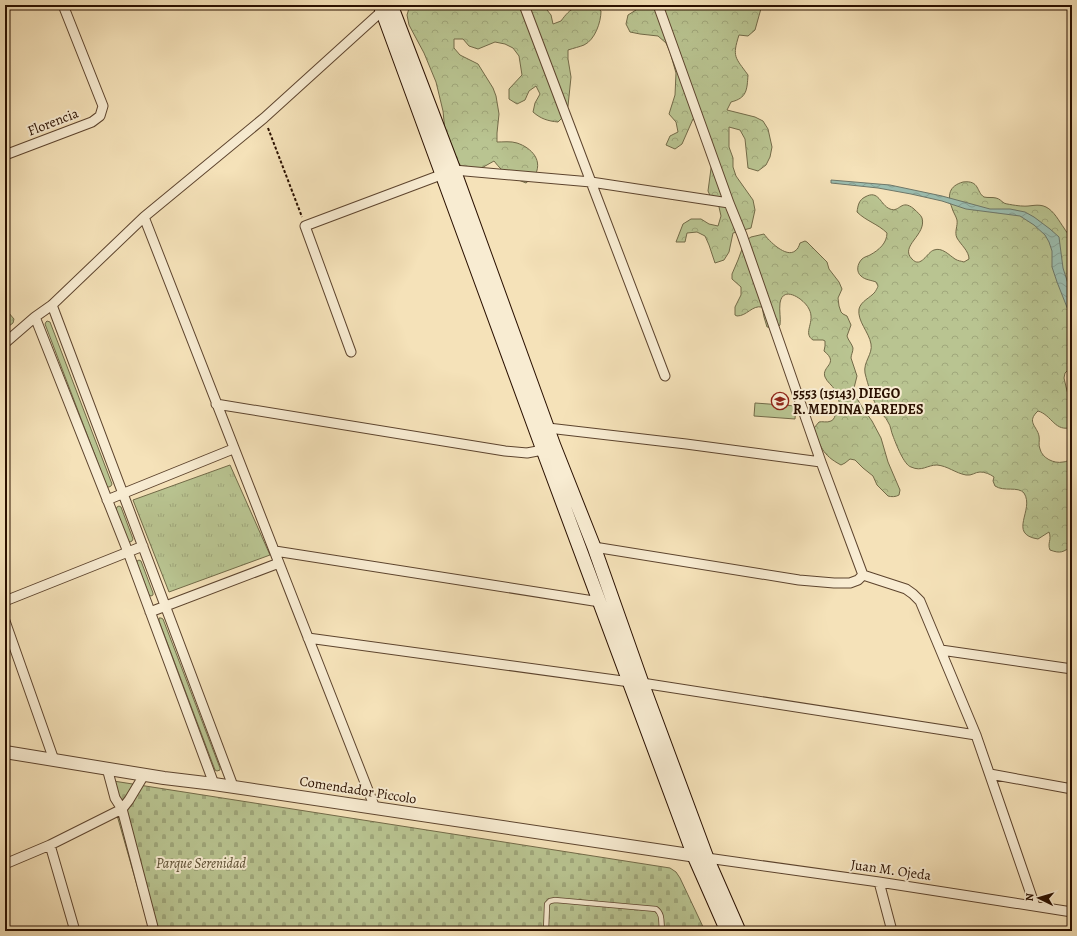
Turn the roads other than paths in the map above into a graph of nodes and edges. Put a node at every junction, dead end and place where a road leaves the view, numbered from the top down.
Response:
1 (63, 5) edge
2 (524, 5) edge
3 (658, 5) edge
4 (384, 7) edge
5 (5, 156) edge
6 (448, 172) junction
7 (591, 182) junction
8 (729, 203) junction
9 (144, 217) junction
10 (52, 304) junction
11 (35, 317) junction
12 (5, 343) edge
13 (351, 352) dead end
14 (665, 376) dead end
15 (216, 404) junction
16 (548, 428) junction
17 (549, 448) junction
18 (233, 449) junction
19 (821, 462) junction
20 (123, 494) junction
21 (107, 500) junction
22 (143, 546) junction
23 (594, 547) junction
24 (274, 551) junction
25 (128, 552) junction
26 (279, 563) junction
27 (863, 575) junction
28 (5, 601) edge
29 (600, 602) junction
30 (165, 606) junction
31 (150, 612) junction
32 (5, 621) edge
33 (308, 638) junction
34 (941, 650) junction
35 (1072, 669) edge
36 (636, 682) junction
37 (976, 736) junction
38 (5, 752) edge
39 (54, 760) junction
40 (106, 768) junction
41 (144, 774) junction
42 (990, 774) junction
43 (214, 784) junction
44 (233, 786) junction
45 (1072, 789) edge
46 (375, 808) junction
47 (122, 809) junction
48 (50, 845) junction
49 (700, 857) junction
50 (5, 864) edge
51 (879, 882) junction
52 (1036, 906) junction
53 (1072, 912) edge
54 (75, 931) edge
55 (154, 931) edge
56 (546, 931) edge
57 (662, 931) edge
58 (726, 931) edge
59 (739, 931) edge
60 (892, 931) edge

1 - 5 street, Florencia
2 - 7 street
3 - 8 street
4 - 6 main road
4 - 9 street
6 - 7 street
6 - 13 street
6 - 16 main road
6 - 17 main road
7 - 8 street
7 - 14 street
8 - 19 street
9 - 10 street
9 - 15 street
10 - 11 street
10 - 20 street
11 - 12 street
11 - 21 street
15 - 17 street
15 - 18 street
16 - 17 main road
16 - 19 street
17 - 23 main road
17 - 29 main road
18 - 20 street
18 - 24 street
19 - 27 street
20 - 21 street
20 - 22 street
21 - 25 street
22 - 25 street
22 - 30 street
23 - 27 street
23 - 36 main road
24 - 26 street
24 - 29 street
25 - 28 street
25 - 31 street
26 - 30 street
26 - 33 street
27 - 34 street
29 - 36 main road
30 - 31 street
30 - 44 street
31 - 43 street
32 - 39 street
33 - 36 street
33 - 46 street
34 - 35 street
34 - 37 street
36 - 37 street
36 - 49 main road
37 - 42 street
38 - 39 street, Comendador Piccolo
39 - 40 street, Comendador Piccolo
40 - 41 street, Comendador Piccolo
40 - 47 street
41 - 43 street, Comendador Piccolo
41 - 47 street
42 - 45 street
42 - 52 street
43 - 44 street, Comendador Piccolo
44 - 46 street, Comendador Piccolo
46 - 49 street, Comendador Piccolo
47 - 48 street
47 - 55 street
48 - 50 street
48 - 54 street
49 - 51 street, Juan M. Ojeda
49 - 58 main road
49 - 59 main road
51 - 52 street, Juan M. Ojeda
51 - 60 street
52 - 53 street, Juan M. Ojeda
56 - 57 lane

